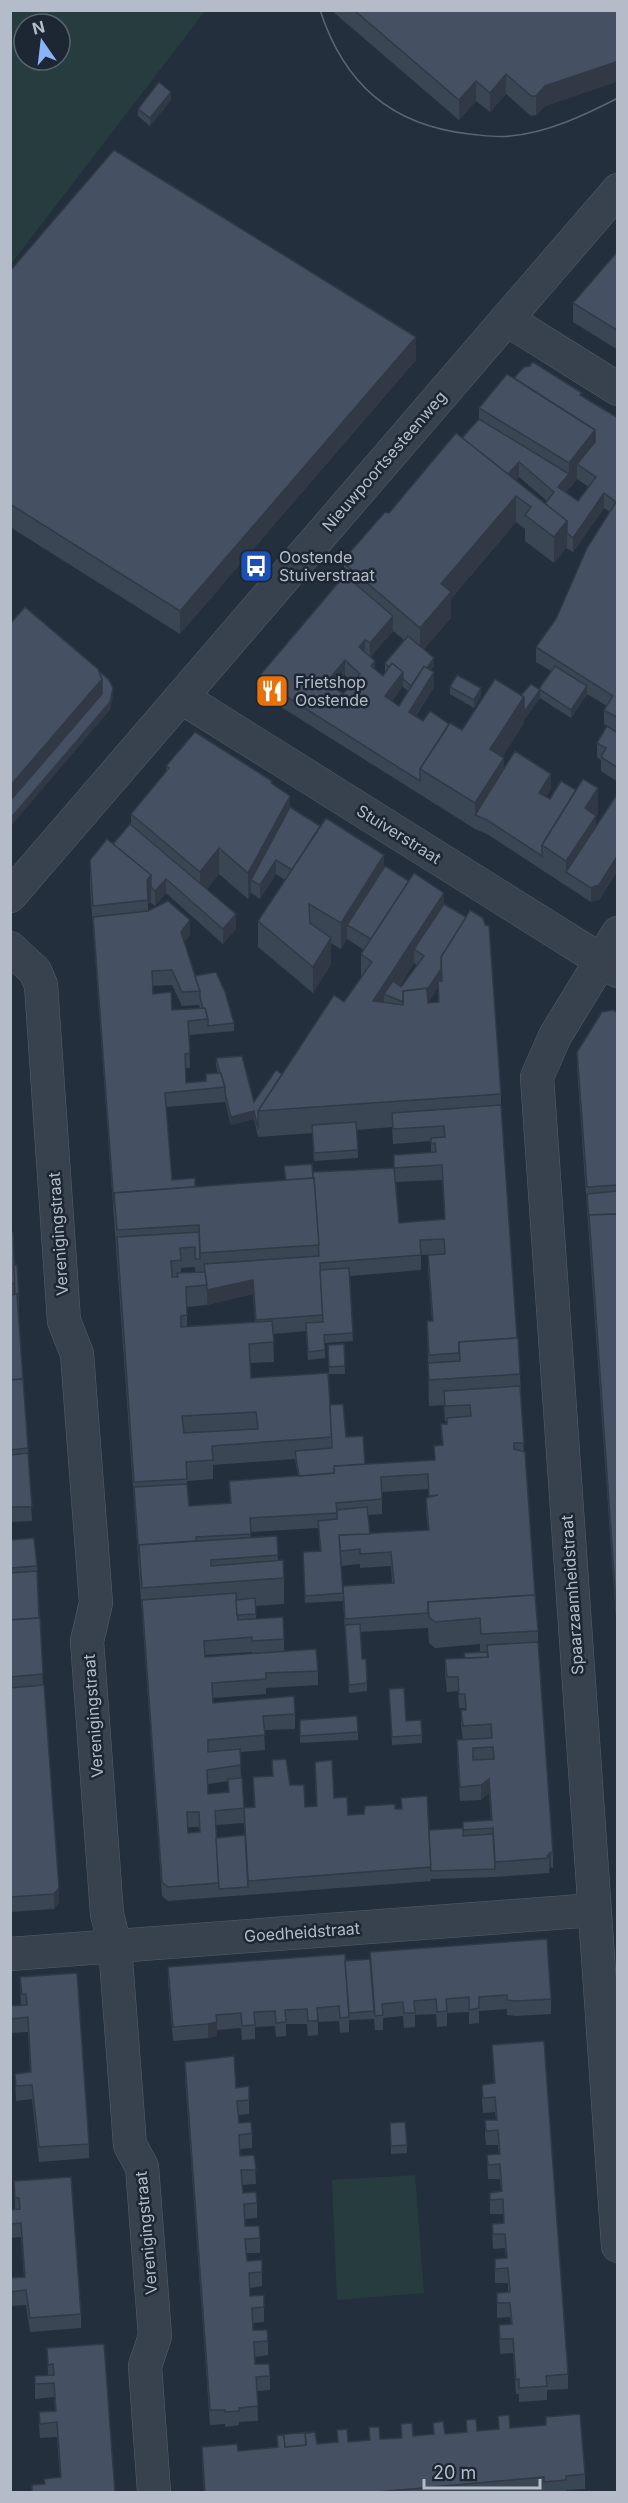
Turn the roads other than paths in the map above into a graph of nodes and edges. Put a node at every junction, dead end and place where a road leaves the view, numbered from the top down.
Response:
1 (618, 190) edge
2 (506, 319) junction
3 (618, 389) edge
4 (181, 697) junction
5 (10, 896) edge
6 (10, 948) edge
7 (612, 955) edge
8 (594, 1910) junction
9 (115, 1946) junction
10 (10, 1954) edge
11 (618, 2246) edge
12 (154, 2493) edge

1 - 2 street, Nieuwpoortsesteenweg
2 - 3 street
2 - 4 street, Nieuwpoortsesteenweg
4 - 5 street, Nieuwpoortsesteenweg
4 - 7 street, Stuiverstraat
6 - 9 street, Verenigingstraat
7 - 8 street, Spaarzaamheidstraat
8 - 9 street, Goedheidstraat
8 - 11 street, Spaarzaamheidstraat
9 - 10 street, Goedheidstraat
9 - 12 street, Verenigingstraat

